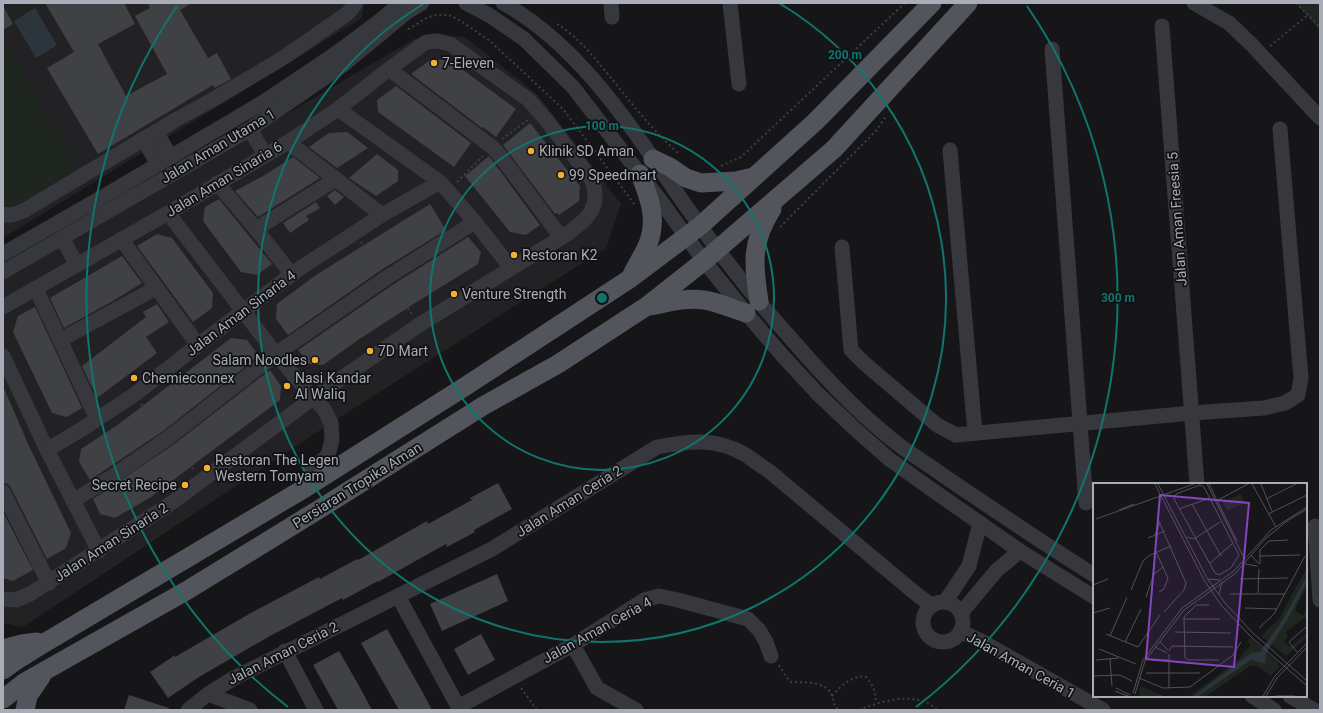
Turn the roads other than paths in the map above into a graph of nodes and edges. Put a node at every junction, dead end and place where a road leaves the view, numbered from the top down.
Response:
1 (356, 3) edge
2 (401, 3) edge
3 (422, 3) edge
4 (466, 3) edge
5 (503, 3) edge
6 (730, 3) edge
7 (932, 3) edge
8 (968, 3) edge
9 (1194, 3) edge
10 (1162, 26) dead end
11 (438, 41) joint
12 (1052, 49) dead end
13 (389, 69) junction
14 (739, 84) dead end
15 (262, 103) junction
16 (338, 109) junction
17 (1320, 118) edge
18 (227, 124) junction
19 (250, 129) junction
20 (1280, 129) dead end
21 (156, 132) junction
22 (143, 139) junction
23 (288, 142) junction
24 (950, 150) dead end
25 (265, 155) junction
26 (171, 156) junction
27 (653, 159) junction
28 (158, 164) junction
29 (640, 174) junction
30 (754, 176) junction
31 (336, 179) junction
32 (440, 182) junction
33 (216, 183) junction
34 (780, 196) junction
35 (168, 213) junction
36 (3, 214) edge
37 (382, 215) junction
38 (475, 222) junction
39 (256, 229) junction
40 (693, 231) junction
41 (564, 235) junction
42 (62, 238) junction
43 (122, 239) junction
44 (842, 247) dead end
45 (5, 252) edge
46 (711, 256) junction
47 (77, 265) junction
48 (511, 268) junction
49 (3, 272) edge
50 (292, 275) junction
51 (631, 278) junction
52 (156, 288) junction
53 (36, 289) junction
54 (647, 306) junction
55 (3, 307) edge
56 (753, 307) junction
57 (244, 310) junction
58 (60, 340) junction
59 (198, 345) junction
60 (276, 354) junction
61 (3, 356) edge
62 (313, 398) junction
63 (1192, 413) junction
64 (98, 419) junction
65 (1081, 423) junction
66 (975, 433) junction
67 (47, 450) junction
68 (1197, 483) edge
69 (304, 488) junction
70 (3, 492) edge
71 (73, 501) junction
72 (1086, 504) dead end
73 (980, 523) junction
74 (1314, 526) edge
75 (99, 551) junction
76 (1020, 551) junction
77 (1093, 574) edge
78 (49, 583) junction
79 (398, 596) junction
80 (1093, 596) edge
81 (6, 600) edge
82 (1320, 600) edge
83 (938, 604) junction
84 (961, 613) junction
85 (960, 631) junction
86 (46, 642) junction
87 (573, 645) junction
88 (3, 649) edge
89 (285, 651) junction
90 (771, 656) road end
91 (3, 670) edge
92 (45, 671) junction
93 (208, 694) junction
94 (1254, 697) edge
95 (1292, 697) edge
96 (3, 700) edge
97 (459, 708) edge
98 (8, 710) edge
99 (25, 710) edge
100 (188, 710) edge
101 (250, 710) edge
102 (316, 710) edge
103 (636, 710) edge
104 (1103, 710) edge
105 (1274, 710) edge
106 (1314, 710) edge

1 - 21 street
2 - 15 street, Jalan Aman Utama 1
3 - 19 street, Jalan Aman Utama 1
4 - 29 street
5 - 27 street
6 - 14 street
7 - 30 main road, Persiaran Tropika Aman
8 - 34 main road, Persiaran Tropika Aman
9 - 17 street
10 - 63 street, Jalan Aman Freesia 5
11 - 13 street, Jalan Aman Sinaria 6
11 - 41 street, Jalan Aman Sinaria 2
12 - 65 street
13 - 16 street, Jalan Aman Sinaria 6
13 - 41 street
15 - 18 street, Jalan Aman Utama 1
15 - 19 street
16 - 23 street, Jalan Aman Sinaria 6
16 - 32 street
18 - 19 street
18 - 26 street, Jalan Aman Utama 1
19 - 25 street
19 - 42 street, Jalan Aman Utama 1
20 - 63 street
21 - 22 street
21 - 26 street
22 - 28 street
22 - 36 street
23 - 25 street, Jalan Aman Sinaria 6
23 - 31 street
24 - 66 street
25 - 33 street, Jalan Aman Sinaria 6
26 - 28 street, Jalan Aman Utama 1
27 - 30 main road
27 - 40 street
28 - 45 street, Jalan Aman Utama 1
29 - 40 street
29 - 51 main road
30 - 40 main road, Persiaran Tropika Aman
31 - 37 street
31 - 39 street
32 - 37 street, Jalan Aman Sinaria 4
32 - 38 street
33 - 35 street, Jalan Aman Sinaria 6
33 - 39 street
34 - 46 main road, Persiaran Tropika Aman
34 - 56 main road
35 - 43 street, Jalan Aman Sinaria 6
35 - 57 street
37 - 50 street, Jalan Aman Sinaria 4
38 - 48 street
38 - 60 street
39 - 50 street
40 - 46 street
40 - 51 main road, Persiaran Tropika Aman
41 - 48 street, Jalan Aman Sinaria 2
42 - 47 street
42 - 49 street, Jalan Aman Utama 1
43 - 47 street, Jalan Aman Sinaria 6
43 - 52 street
44 - 66 street
46 - 54 main road, Persiaran Tropika Aman
46 - 56 street
47 - 53 street, Jalan Aman Sinaria 6
48 - 62 street, Jalan Aman Sinaria 2
50 - 57 street, Jalan Aman Sinaria 4
51 - 69 main road, Persiaran Tropika Aman
52 - 58 street
52 - 59 street
53 - 55 street, Jalan Aman Sinaria 6
53 - 58 street
54 - 56 main road
54 - 92 main road, Persiaran Tropika Aman
56 - 73 street
56 - 77 street
57 - 59 street, Jalan Aman Sinaria 4
57 - 60 street
58 - 64 street
59 - 64 street, Jalan Aman Sinaria 4
60 - 62 street
60 - 71 street
61 - 67 street
62 - 69 street
62 - 75 street, Jalan Aman Sinaria 2
63 - 65 street
63 - 68 street, Jalan Aman Freesia 5
64 - 67 street, Jalan Aman Sinaria 4
65 - 66 street
65 - 72 street
67 - 71 street
69 - 86 main road, Persiaran Tropika Aman
70 - 78 street
71 - 75 street
73 - 76 street
73 - 83 street
74 - 82 street
75 - 78 street, Jalan Aman Sinaria 2
76 - 80 street
76 - 84 street
78 - 81 street, Jalan Aman Sinaria 2
79 - 83 street, Jalan Aman Ceria 2
79 - 89 street, Jalan Aman Ceria 2
79 - 97 street
83 - 84 street
83 - 85 street
84 - 85 street
85 - 104 street, Jalan Aman Ceria 1
86 - 88 main road
86 - 91 main road, Persiaran Tropika Aman
87 - 90 street, Jalan Aman Ceria 4
87 - 97 street, Jalan Aman Ceria 4
87 - 103 street
89 - 93 street, Jalan Aman Ceria 2
89 - 102 street
92 - 96 main road, Persiaran Tropika Aman
92 - 99 main road
93 - 100 street, Jalan Aman Ceria 2
93 - 101 street
94 - 105 street
95 - 106 street
96 - 98 main road

